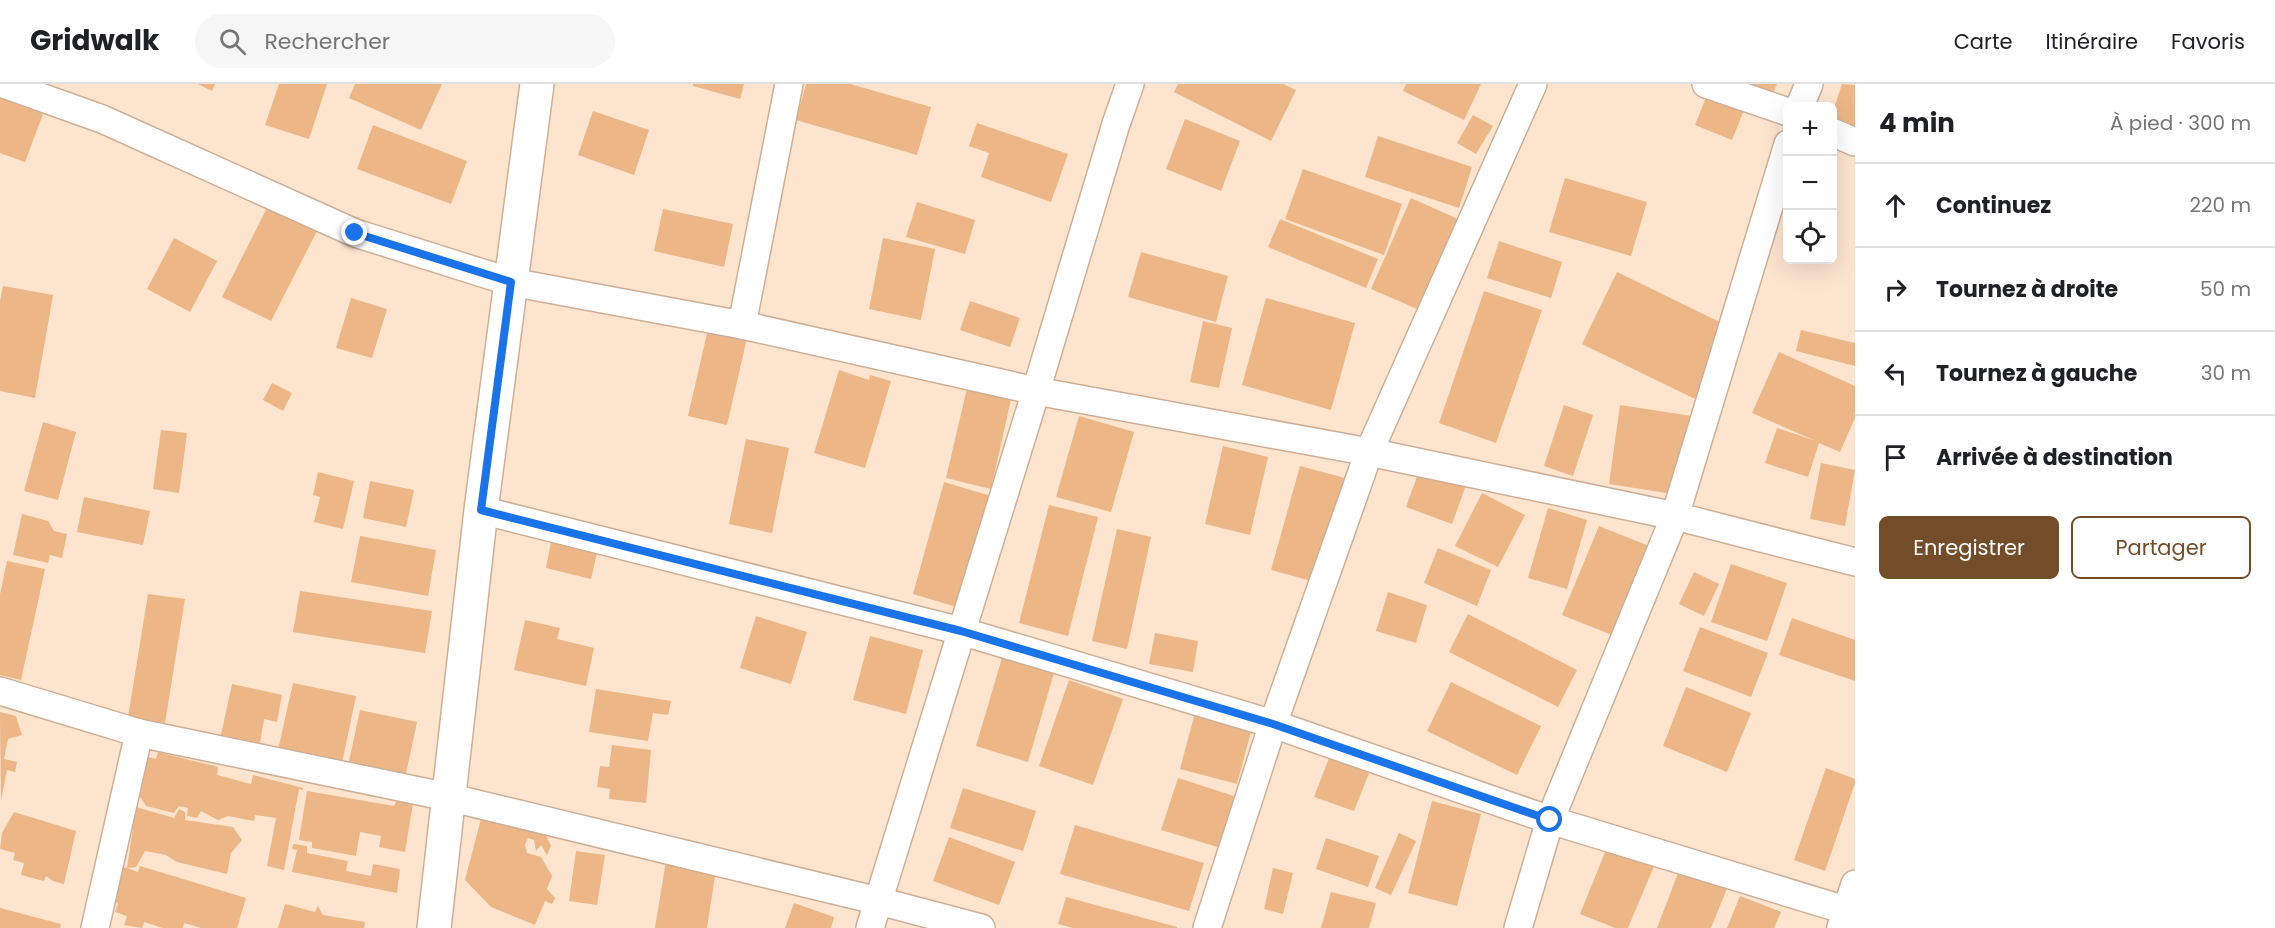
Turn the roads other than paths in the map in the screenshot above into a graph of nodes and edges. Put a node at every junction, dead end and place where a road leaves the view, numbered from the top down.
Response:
1 (4, 84) edge
2 (537, 84) edge
3 (789, 84) edge
4 (1130, 84) edge
5 (1533, 84) edge
6 (1706, 84) edge
7 (1809, 84) edge
8 (1802, 102) edge
9 (1783, 110) edge
10 (1837, 134) edge
11 (1855, 142) edge
12 (1784, 156) edge
13 (511, 282) junction
14 (742, 325) junction
15 (1036, 391) junction
16 (1369, 452) junction
17 (481, 510) junction
18 (1675, 516) junction
19 (1855, 562) edge
20 (961, 631) junction
21 (0, 691) edge
22 (1273, 724) junction
23 (139, 733) junction
24 (448, 797) junction
25 (1550, 820) junction
26 (1855, 884) edge
27 (879, 901) junction
28 (1847, 917) edge
29 (95, 928) edge
30 (434, 928) edge
31 (870, 928) edge
32 (981, 928) edge
33 (1208, 928) edge
34 (1518, 928) edge

1 - 13 street
2 - 13 street
3 - 14 street
4 - 15 street
5 - 16 street
6 - 9 street
7 - 8 street
10 - 11 street
12 - 18 street
13 - 14 street
13 - 17 street
14 - 15 street
15 - 16 street
15 - 20 street
16 - 18 street
16 - 22 street
17 - 20 street
17 - 24 street
18 - 19 street
18 - 25 street
20 - 22 street
20 - 27 street
21 - 23 street
22 - 25 street
22 - 33 street
23 - 24 street
23 - 29 street
24 - 27 street
24 - 30 street
25 - 28 street
25 - 34 street
26 - 28 street
27 - 31 street
27 - 32 street

